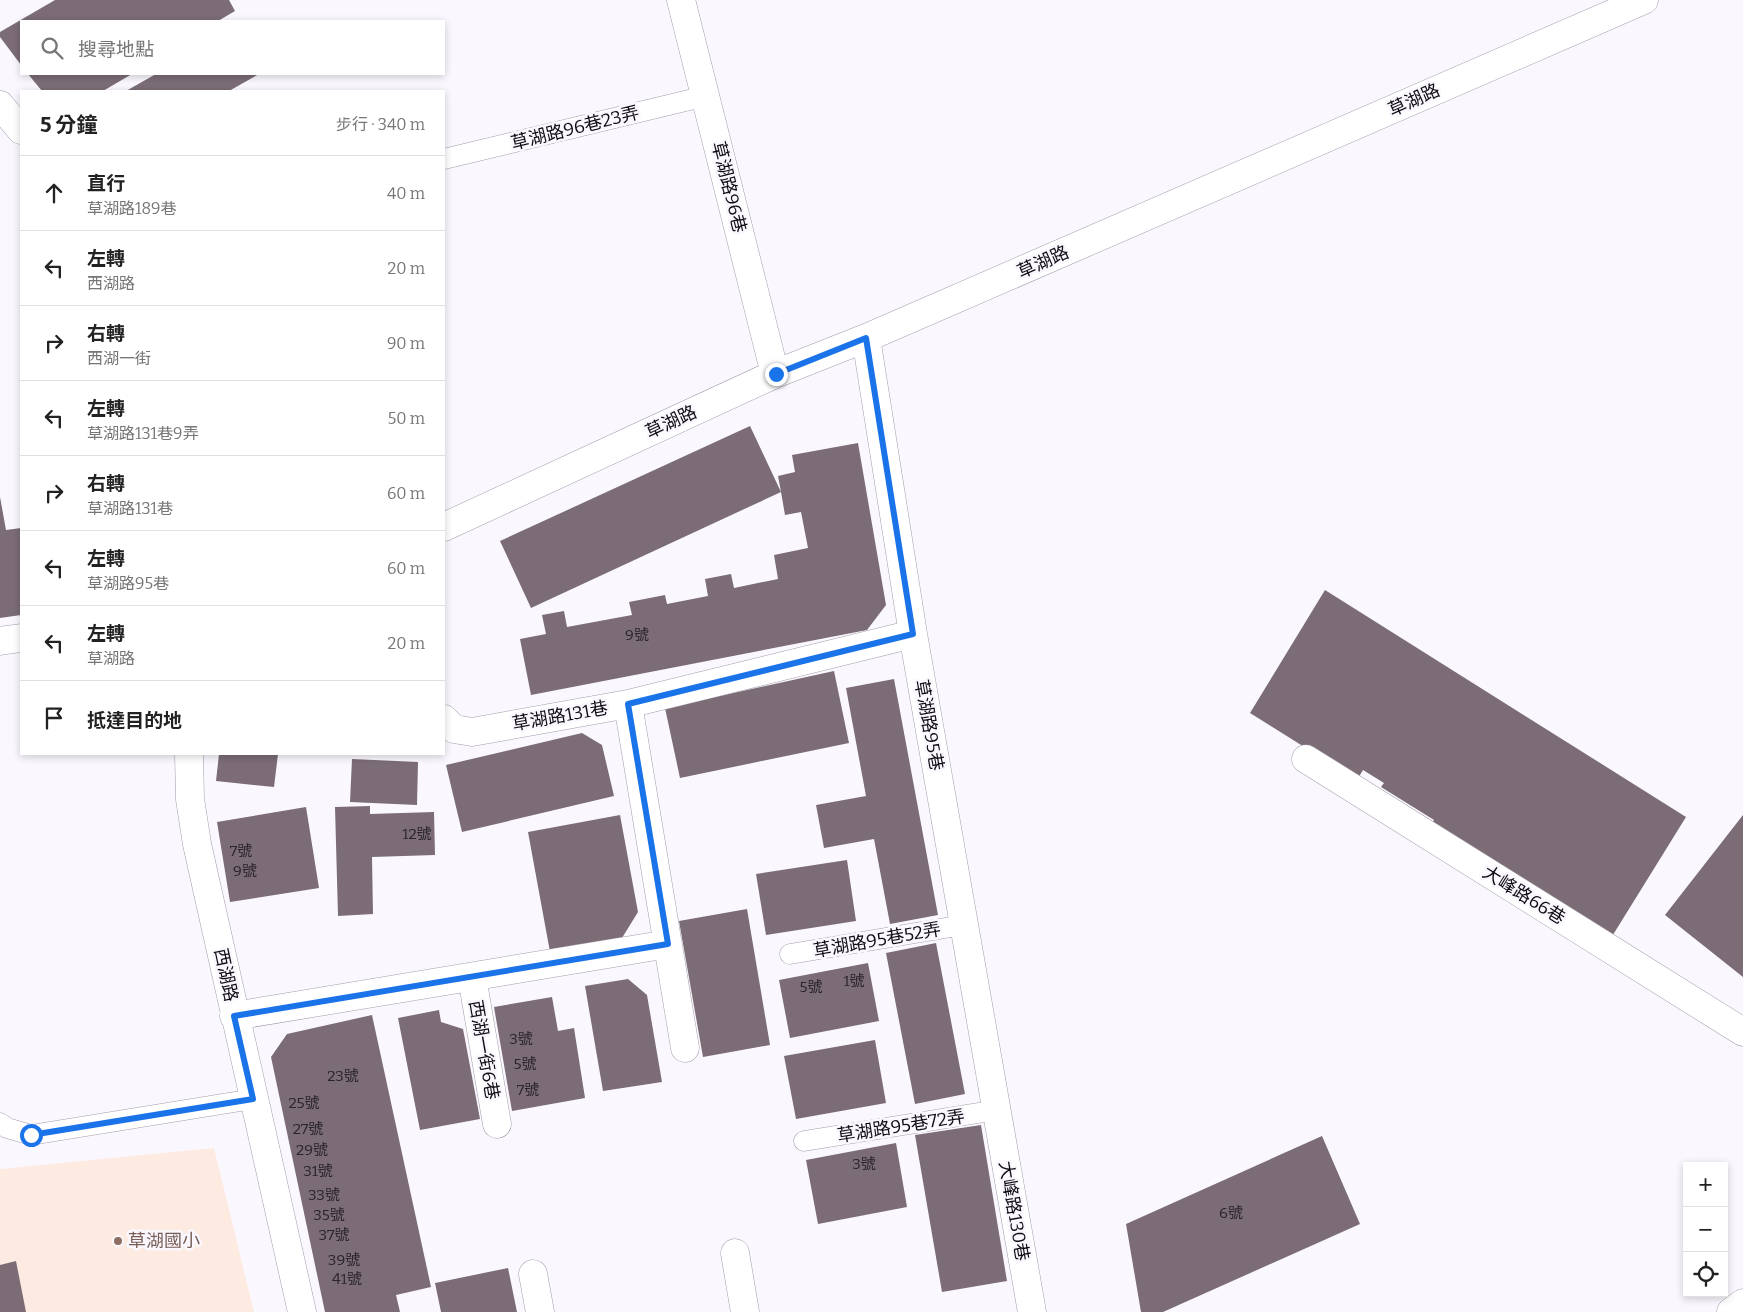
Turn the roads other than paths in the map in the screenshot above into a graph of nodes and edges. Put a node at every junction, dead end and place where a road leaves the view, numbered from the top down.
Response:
1 (681, 0) edge
2 (1644, 0) edge
3 (706, 96) junction
4 (0, 105) edge
5 (20, 129) edge
6 (445, 159) edge
7 (866, 338) junction
8 (776, 374) junction
9 (445, 528) edge
10 (913, 634) junction
11 (20, 638) edge
12 (0, 641) edge
13 (628, 704) junction
14 (445, 721) edge
15 (189, 755) edge
16 (1306, 759) dead end
17 (964, 925) junction
18 (668, 944) junction
19 (790, 954) dead end
20 (472, 977) junction
21 (234, 1016) junction
22 (1743, 1032) edge
23 (685, 1048) dead end
24 (253, 1099) junction
25 (997, 1110) junction
26 (0, 1123) edge
27 (497, 1124) dead end
28 (804, 1141) dead end
29 (735, 1253) dead end
30 (533, 1274) dead end
31 (1743, 1303) edge
32 (302, 1312) edge
33 (540, 1312) edge
34 (745, 1312) edge
35 (1032, 1312) edge
36 (1731, 1312) edge

1 - 3 street, 草湖路96巷
2 - 7 street, 草湖路
3 - 6 lane, 草湖路96巷23弄
3 - 8 street, 草湖路96巷
4 - 5 street
7 - 8 street, 草湖路
7 - 10 street, 草湖路95巷
8 - 9 street, 草湖路
10 - 13 street, 草湖路131巷
10 - 17 street, 草湖路95巷
11 - 12 street
13 - 14 street, 草湖路131巷
13 - 18 street
15 - 21 street, 西湖路
16 - 22 street, 大峰路66巷
17 - 19 lane, 草湖路95巷52弄
17 - 25 street, 草湖路95巷
18 - 20 street
18 - 23 street
20 - 21 street
20 - 27 street, 西湖一街6巷
21 - 24 street, 西湖路
24 - 26 lane
24 - 32 street, 西湖路
25 - 28 lane, 草湖路95巷72弄
25 - 35 street, 大峰路130巷
29 - 34 street
30 - 33 street
31 - 36 street

